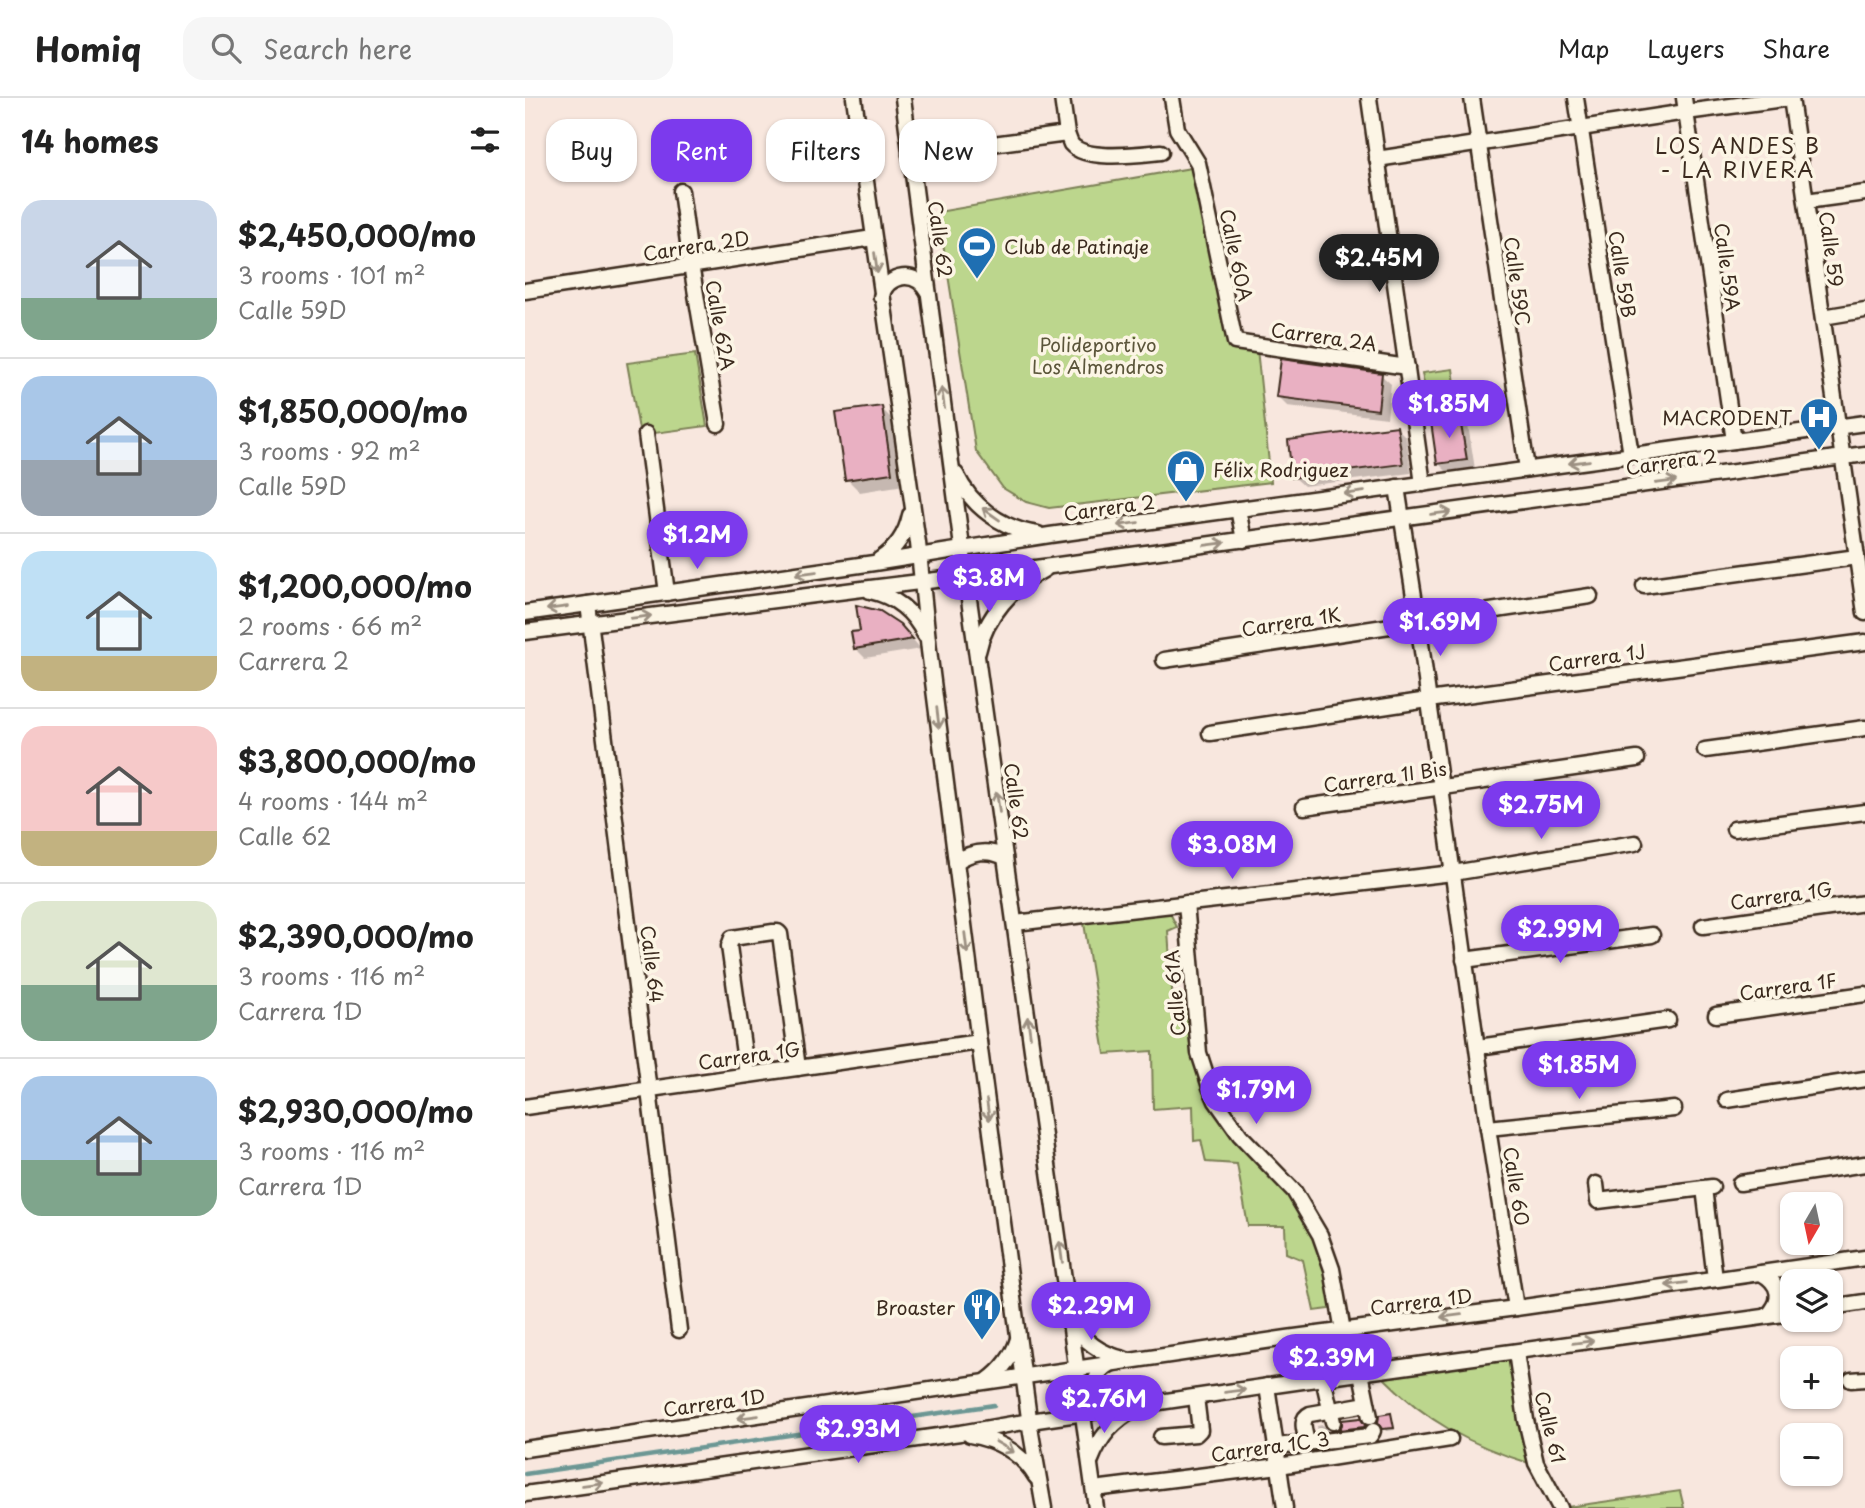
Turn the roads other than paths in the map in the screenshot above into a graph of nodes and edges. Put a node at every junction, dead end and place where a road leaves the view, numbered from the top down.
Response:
1 (854, 98) edge
2 (903, 98) edge
3 (1062, 98) edge
4 (1172, 98) edge
5 (1369, 98) edge
6 (1472, 98) edge
7 (1576, 98) edge
8 (1791, 98) edge
9 (1685, 105) edge
10 (906, 119) edge
11 (1580, 128) junction
12 (1067, 134) junction
13 (997, 143) edge
14 (1479, 143) junction
15 (1161, 152) dead end
16 (1377, 159) junction
17 (914, 182) edge
18 (681, 191) dead end
19 (1865, 193) edge
20 (1806, 201) junction
21 (873, 238) junction
22 (691, 265) junction
23 (525, 291) edge
24 (928, 293) junction
25 (881, 297) junction
26 (1865, 310) edge
27 (1823, 317) junction
28 (1235, 342) joint
29 (1407, 367) junction
30 (1865, 423) edge
31 (718, 424) dead end
32 (1838, 426) junction
33 (646, 434) dead end
34 (1734, 441) junction
35 (1865, 454) edge
36 (1631, 455) junction
37 (1843, 457) junction
38 (952, 466) junction
39 (1527, 469) junction
40 (1423, 484) junction
41 (1397, 487) junction
42 (911, 503) junction
43 (1238, 509) junction
44 (1401, 518) junction
45 (1050, 535) junction
46 (1244, 540) junction
47 (962, 548) junction
48 (919, 555) junction
49 (1857, 557) junction
50 (874, 563) junction
51 (1051, 566) junction
52 (965, 576) junction
53 (922, 581) junction
54 (1644, 586) dead end
55 (862, 589) junction
56 (667, 593) junction
57 (1590, 596) dead end
58 (589, 604) junction
59 (525, 612) edge
60 (1865, 613) edge
61 (1418, 622) junction
62 (591, 624) junction
63 (525, 632) edge
64 (1865, 642) edge
65 (929, 650) junction
66 (978, 657) junction
67 (1164, 660) dead end
68 (1428, 700) junction
69 (1865, 728) edge
70 (1210, 733) dead end
71 (1705, 750) dead end
72 (1637, 760) dead end
73 (1441, 788) junction
74 (1304, 807) dead end
75 (1865, 812) edge
76 (1734, 829) dead end
77 (1635, 843) dead end
78 (1005, 857) junction
79 (956, 862) junction
80 (1453, 873) junction
81 (1865, 903) edge
82 (1186, 904) junction
83 (1015, 923) junction
84 (1703, 926) dead end
85 (1652, 935) dead end
86 (1464, 960) junction
87 (1865, 995) edge
88 (1716, 1015) dead end
89 (1668, 1020) dead end
90 (979, 1042) junction
91 (1478, 1047) junction
92 (799, 1068) junction
93 (747, 1075) junction
94 (1865, 1079) edge
95 (649, 1089) junction
96 (1727, 1100) dead end
97 (525, 1107) edge
98 (1674, 1109) dead end
99 (1489, 1128) junction
100 (1865, 1164) edge
101 (1739, 1183) dead end
102 (1596, 1184) dead end
103 (1865, 1258) edge
104 (1810, 1266) junction
105 (1806, 1269) edge
106 (1761, 1273) junction
107 (1715, 1279) junction
108 (1865, 1302) edge
109 (1843, 1305) edge
110 (1516, 1308) junction
111 (1780, 1314) edge
112 (1767, 1316) junction
113 (1070, 1320) junction
114 (679, 1330) dead end
115 (1343, 1331) junction
116 (1018, 1337) junction
117 (1516, 1352) junction
118 (1132, 1361) junction
119 (1110, 1364) junction
120 (1077, 1369) junction
121 (1361, 1373) junction
122 (1024, 1377) junction
123 (1323, 1378) junction
124 (985, 1382) junction
125 (1267, 1386) junction
126 (1196, 1397) junction
127 (1143, 1405) junction
128 (1117, 1408) junction
129 (1083, 1413) junction
130 (1370, 1417) junction
131 (1030, 1421) junction
132 (1334, 1427) junction
133 (960, 1433) junction
134 (1161, 1437) dead end
135 (1450, 1439) dead end
136 (1307, 1442) junction
137 (1276, 1446) junction
138 (525, 1449) edge
139 (1090, 1462) junction
140 (1279, 1466) junction
141 (1039, 1481) junction
142 (1094, 1489) junction
143 (525, 1494) edge
144 (1044, 1508) edge
145 (1096, 1508) edge
146 (1285, 1508) edge
147 (1560, 1508) edge

1 - 21 street
2 - 10 street, Calle 62
3 - 12 street
4 - 28 street, Calle 60A
5 - 16 street
6 - 14 street, Calle 59C
7 - 11 street, Calle 59B
8 - 9 street
8 - 20 street, Calle 59
9 - 11 street
9 - 34 street, Calle 59A
11 - 14 street
11 - 36 street, Calle 59B
12 - 13 street
12 - 15 street
14 - 16 street
14 - 39 street, Calle 59C
16 - 29 street
17 - 24 street, Calle 62
18 - 22 street, Calle 62A
19 - 20 street
20 - 27 street, Calle 59
21 - 22 street, Carrera 2D
21 -> 25 street
22 - 23 street, Carrera 2D
22 - 31 street, Calle 62A
24 - 25 street
38 -> 24 street, Calle 62
25 - 42 street
26 - 27 street
27 - 32 street, Calle 59
28 - 29 street, Carrera 2A
29 - 40 street
30 - 32 street, Carrera 2
32 - 34 street, Carrera 2
32 - 37 street, Calle 59
33 - 56 street
34 - 36 street, Carrera 2
35 - 37 street, Carrera 2
36 -> 39 street, Carrera 2
44 -> 37 street, Carrera 2
37 - 49 street, Calle 59
45 -> 38 street
38 - 47 street, Calle 62
39 - 40 street, Carrera 2
40 - 41 street, Carrera 2
41 -> 43 street, Carrera 2
41 - 44 street, Calle 60
42 - 48 street
42 - 50 street
43 -> 45 street, Carrera 2
43 - 46 street
44 - 46 street, Carrera 2
44 - 61 street, Calle 60
45 - 47 street, Carrera 2
51 -> 46 street, Carrera 2
47 - 48 street, Carrera 2
47 - 52 street, Calle 62
48 - 50 street, Carrera 2
48 - 53 street
49 - 54 street
49 - 60 street, Calle 59
50 -> 56 street, Carrera 2
51 - 52 street, Carrera 2
51 - 66 street
52 - 53 street, Carrera 2
52 - 66 street, Calle 62
53 - 55 street, Carrera 2
53 - 65 street
62 -> 55 street, Carrera 2
55 - 65 street
56 - 58 street, Carrera 2
57 - 61 street, Carrera 1K
58 -> 59 street, Carrera 2
58 - 62 street, Calle 64
61 - 67 street, Carrera 1K
61 - 68 street, Calle 60
62 - 63 street, Carrera 2
62 - 95 street, Calle 64
64 - 68 street, Carrera 1J
65 -> 79 street
78 -> 66 street, Calle 62
68 - 70 street, Carrera 1J
68 - 73 street, Calle 60
69 - 71 street
72 - 73 street, Carrera 1I Bis
73 - 74 street, Carrera 1I Bis
73 - 80 street, Calle 60
75 - 76 street
77 - 80 street
78 - 79 street
78 - 83 street, Calle 62
79 -> 90 street
80 - 82 street
80 - 86 street, Calle 60
81 - 84 street, Carrera 1G
82 - 83 street
82 - 115 street, Calle 61A
113 -> 83 street, Calle 62
85 - 86 street
86 - 91 street, Calle 60
87 - 88 street, Carrera 1F
89 - 91 street
90 - 92 street, Carrera 1G
90 -> 116 street
91 - 99 street, Calle 60
92 - 93 street, Carrera 1G
92 - 93 street
93 - 95 street, Carrera 1G
94 - 96 street
95 - 97 street, Carrera 1G
95 - 114 street, Calle 64
98 - 99 street
99 - 110 street, Calle 60
100 - 101 street
102 - 107 street
103 - 104 street, Carrera 1D
104 - 105 street
104 - 106 street, Carrera 1D
106 - 107 street, Carrera 1D
106 - 112 street
107 -> 110 street, Carrera 1D
108 - 109 street
110 -> 115 street, Carrera 1D
111 - 112 street
117 -> 112 street
113 - 118 street
113 - 120 street, Calle 62
115 - 118 street, Carrera 1D
116 - 122 street
116 - 124 street
117 - 121 street
117 - 147 street, Calle 61
118 - 119 street, Carrera 1D
119 - 120 street, Carrera 1D
119 - 128 street
120 - 122 street, Carrera 1D
120 - 129 street, Calle 62
121 - 123 street
121 - 130 street
122 - 124 street, Carrera 1D
122 - 131 street
123 - 125 street
123 - 132 street
124 -> 138 street, Carrera 1D
126 -> 125 street
125 - 137 street
126 - 127 street
126 - 134 street
127 - 128 street
127 - 139 street
128 - 129 street
129 - 131 street
129 - 139 street, Calle 62
130 - 132 street
130 - 132 street
131 - 133 street
131 - 141 street
132 - 136 street
132 - 136 street
133 -> 141 street
143 -> 133 street
135 - 140 street, Carrera 1C 3
136 - 137 street
137 - 140 street
139 - 142 street, Calle 62
140 - 142 street, Carrera 1C 3
140 - 146 street
141 - 144 street
142 - 145 street, Calle 62

